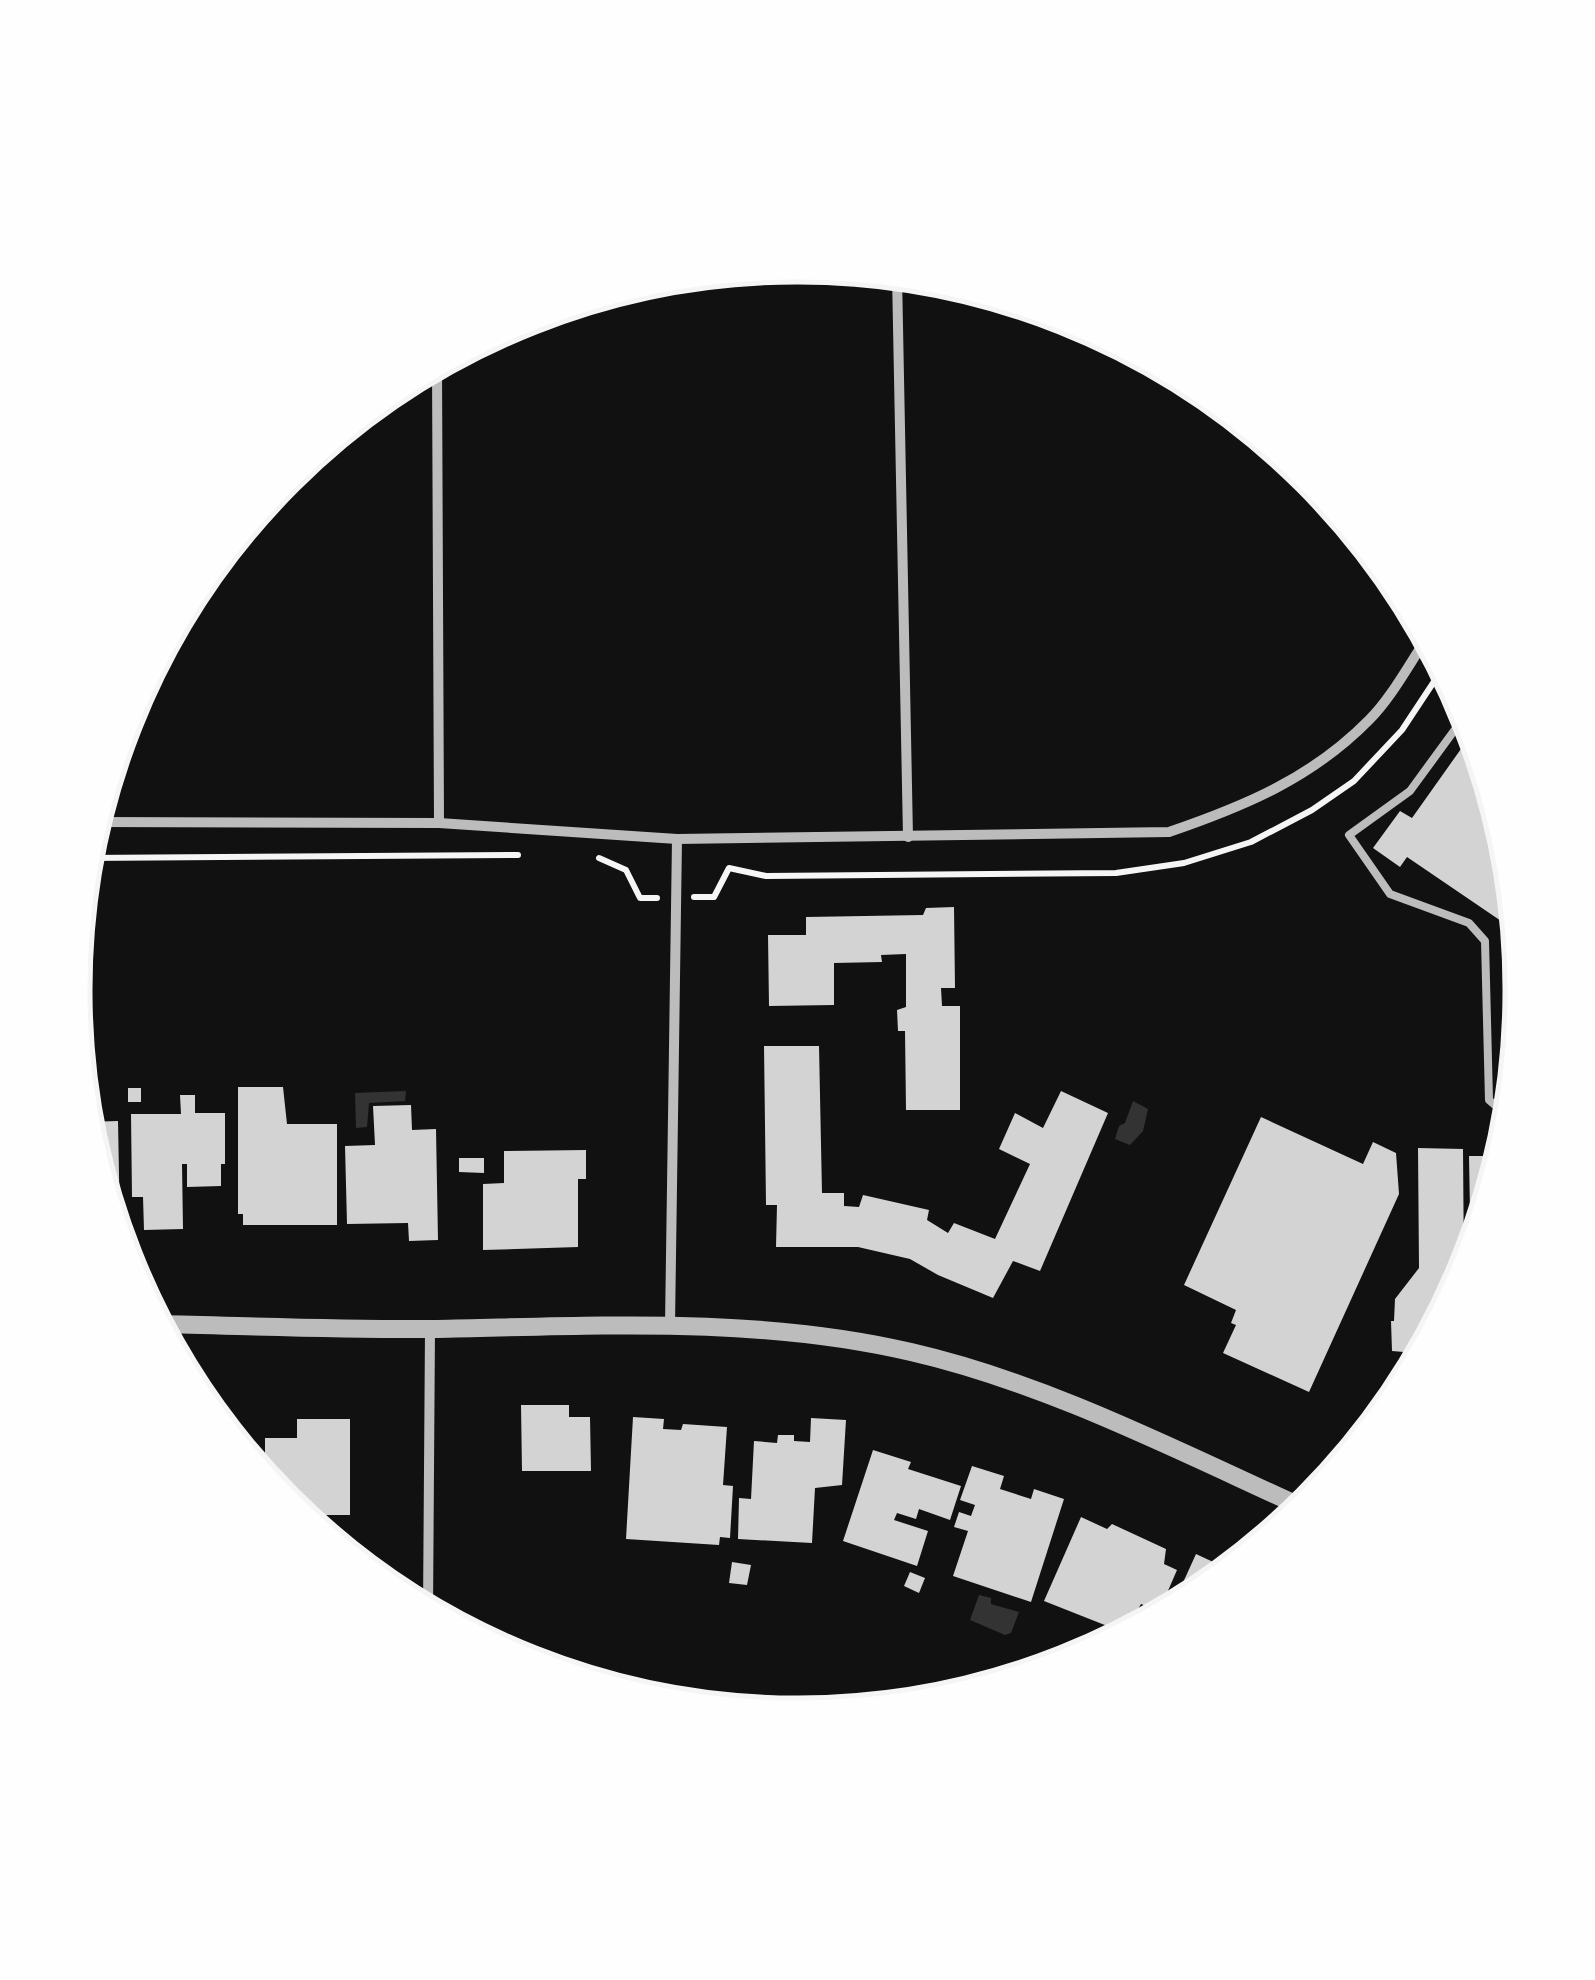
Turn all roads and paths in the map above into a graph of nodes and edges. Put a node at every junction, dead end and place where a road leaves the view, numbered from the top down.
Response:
1 (897, 290) edge
2 (437, 381) edge
3 (1418, 651) edge
4 (1455, 729) edge
5 (111, 822) edge
6 (439, 823) junction
7 (908, 837) junction
8 (678, 839) junction
9 (1495, 1105) edge
10 (174, 1324) edge
11 (670, 1325) junction
12 (430, 1329) junction
13 (1287, 1500) edge
14 (428, 1593) edge

1 - 7 street
2 - 6 street
3 - 7 street
4 - 9 lane
5 - 6 street
6 - 8 street
7 - 8 street
8 - 11 street
10 - 12 street
11 - 12 street
11 - 13 street
12 - 14 street

